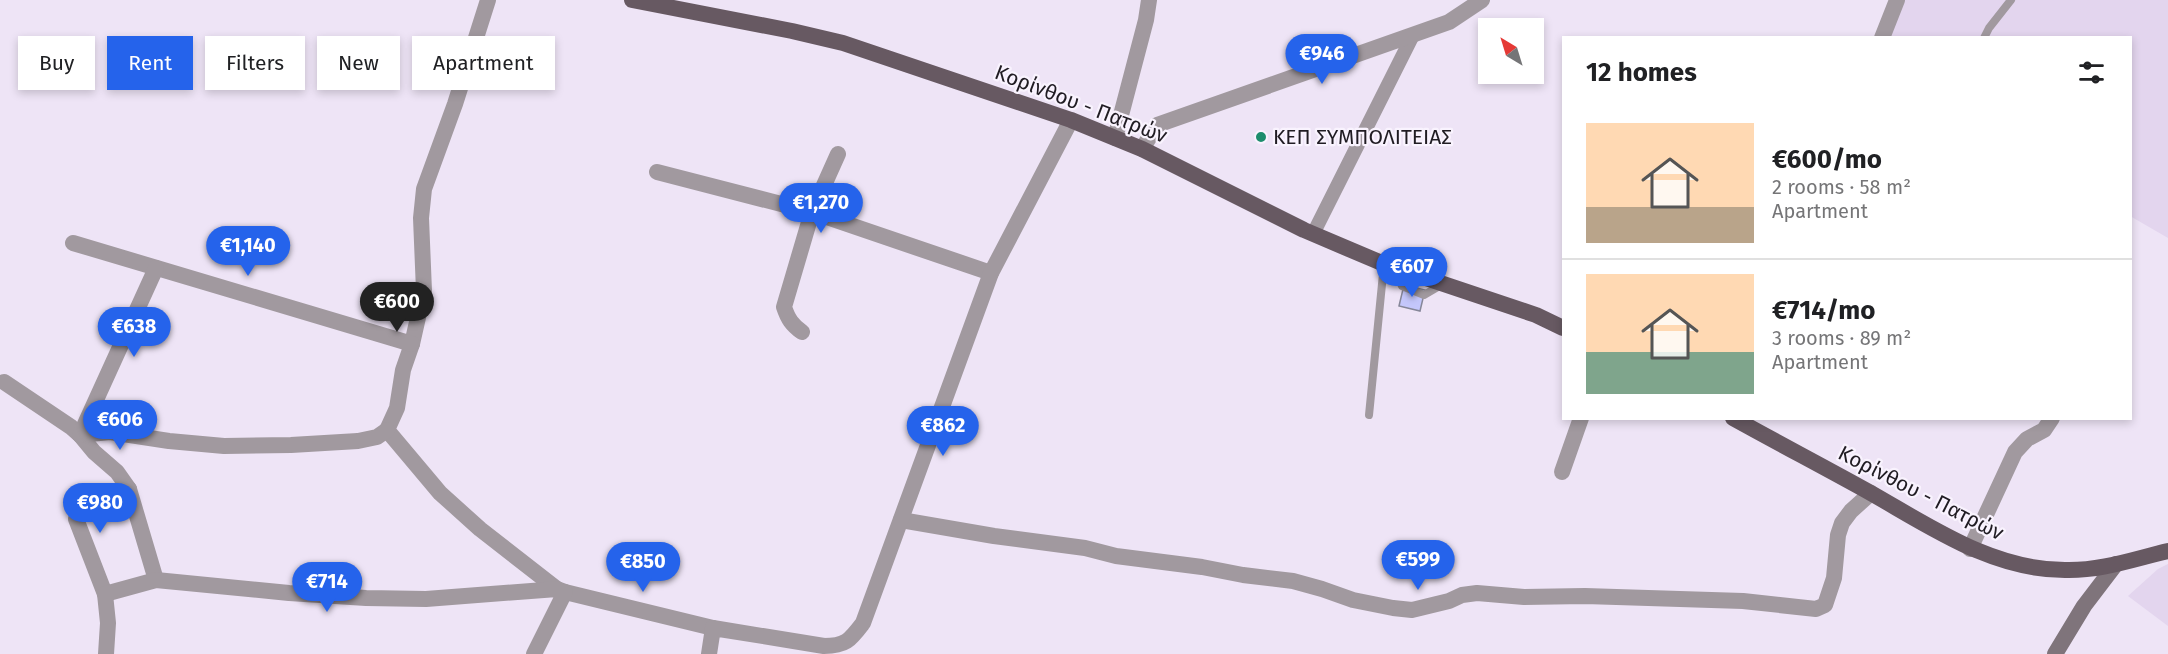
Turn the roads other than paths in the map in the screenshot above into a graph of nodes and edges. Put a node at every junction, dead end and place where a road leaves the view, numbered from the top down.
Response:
1 (488, 0) edge
2 (632, 0) edge
3 (1149, 0) edge
4 (1482, 0) edge
5 (1897, 0) edge
6 (2011, 0) edge
7 (1413, 35) junction
8 (1883, 36) edge
9 (1985, 36) edge
10 (1071, 120) junction
11 (1115, 138) junction
12 (1142, 149) junction
13 (838, 154) dead end
14 (657, 172) dead end
15 (812, 212) junction
16 (1313, 234) junction
17 (73, 243) dead end
18 (1389, 266) junction
19 (156, 268) junction
20 (991, 273) junction
21 (1562, 328) edge
22 (802, 332) dead end
23 (412, 344) junction
24 (2, 381) edge
25 (1369, 415) dead end
26 (1580, 420) edge
27 (1737, 420) edge
28 (2051, 420) edge
29 (387, 430) junction
30 (80, 435) junction
31 (1562, 472) dead end
32 (129, 489) junction
33 (1871, 493) junction
34 (901, 520) junction
35 (1970, 549) junction
36 (2168, 551) edge
37 (2116, 564) junction
38 (156, 580) junction
39 (561, 591) junction
40 (105, 594) junction
41 (713, 628) junction
42 (841, 650) edge
43 (106, 654) edge
44 (534, 654) edge
45 (709, 654) edge
46 (2055, 654) edge

1 - 23 street
2 - 10 main road, Κορίνθου - Πατρών
3 - 11 street
4 - 7 street
5 - 8 street
6 - 9 lane
7 - 12 street
7 - 16 street
10 - 11 main road, Κορίνθου - Πατρών
10 - 20 street
11 - 12 main road, Κορίνθου - Πατρών
12 - 16 main road, Κορίνθου - Πατρών
13 - 15 street
14 - 15 street
15 - 20 street
15 - 22 street
16 - 18 main road, Κορίνθου - Πατρών
17 - 19 street
18 - 21 main road, Κορίνθου - Πατρών
18 - 25 lane
19 - 23 street
19 - 30 street
20 - 34 street
23 - 29 street
24 - 30 street
26 - 31 street
27 - 33 main road, Κορίνθου - Πατρών
28 - 35 street
29 - 30 street
29 - 39 street
30 - 32 street
32 - 38 street
32 - 40 street
33 - 34 street
33 - 35 main road, Κορίνθου - Πατρών
34 - 42 street
35 - 37 main road, Κορίνθου - Πατρών
36 - 37 main road, Κορίνθου - Πατρών
37 - 46 main road
38 - 39 street
38 - 40 street
39 - 41 street
39 - 44 street
40 - 43 street
41 - 42 street
41 - 45 street

